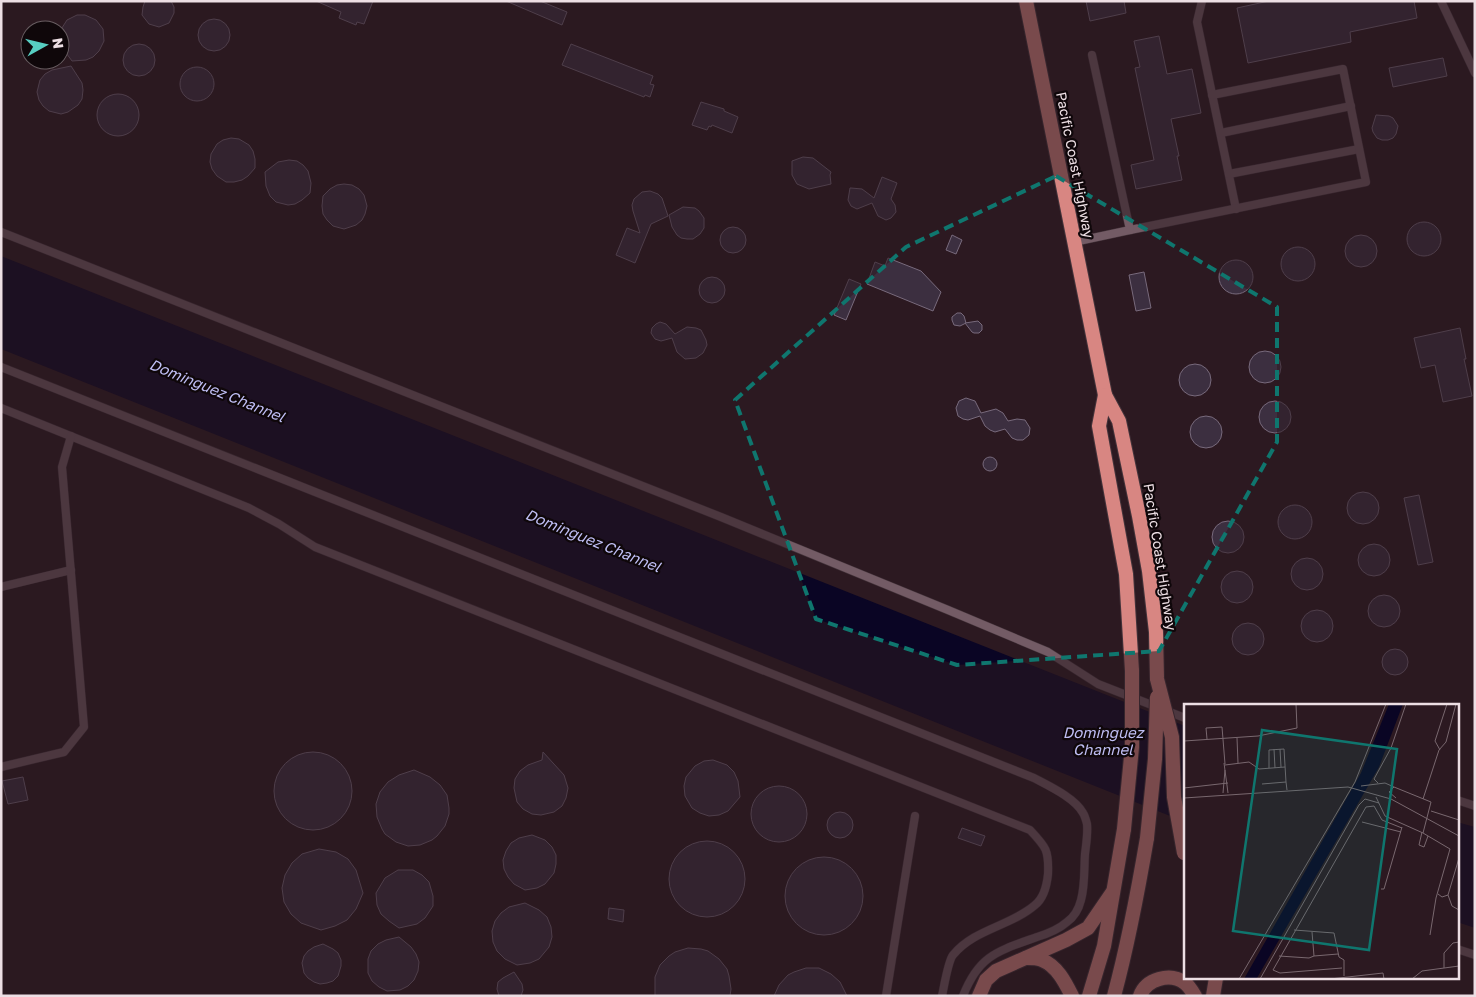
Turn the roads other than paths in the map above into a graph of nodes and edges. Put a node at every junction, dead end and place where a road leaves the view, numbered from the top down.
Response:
1 (1026, 1) edge
2 (1202, 1) edge
3 (1441, 1) edge
4 (1092, 55) dead end
5 (1475, 73) edge
6 (1212, 95) junction
7 (1351, 106) junction
8 (1221, 133) junction
9 (1360, 149) junction
10 (1229, 174) junction
11 (1236, 209) junction
12 (1130, 230) junction
13 (1, 232) edge
14 (1074, 242) junction
15 (1, 367) edge
16 (1105, 395) junction
17 (1, 408) edge
18 (71, 436) junction
19 (71, 570) junction
20 (1, 587) edge
21 (1157, 679) junction
22 (1184, 718) edge
23 (1, 767) edge
24 (1458, 800) edge
25 (1475, 806) edge
26 (915, 816) dead end
27 (1184, 855) edge
28 (1112, 894) junction
29 (1458, 949) edge
30 (1475, 955) edge
31 (1026, 958) junction
32 (1216, 980) edge
33 (886, 996) edge
34 (942, 996) edge
35 (963, 996) edge
36 (979, 996) edge
37 (1072, 996) edge
38 (1089, 996) edge
39 (1114, 996) edge
40 (1140, 996) edge
41 (1195, 996) edge
42 (1213, 996) edge

1 - 14 highway, Pacific Coast Highway
2 - 6 lane
3 - 5 lane
4 - 12 lane
6 - 7 lane
6 - 8 lane
7 - 8 lane
7 - 9 lane
8 - 10 lane
9 - 10 lane
9 - 11 lane
10 - 11 lane
11 - 12 lane
12 - 14 lane
13 - 22 lane
14 - 16 highway, Pacific Coast Highway
15 - 35 lane
16 - 21 highway, Pacific Coast Highway
16 - 28 highway, Pacific Coast Highway, bridge
17 - 18 lane
18 - 19 lane
18 - 34 lane
19 - 20 lane
19 - 23 lane
21 - 27 highway, bridge
21 - 39 highway, Pacific Coast Highway, bridge
24 - 25 lane
26 - 33 lane
28 - 31 highway
28 - 38 highway, Pacific Coast Highway
29 - 30 lane
31 - 36 highway
31 - 37 highway
32 - 42 highway
40 - 41 highway

